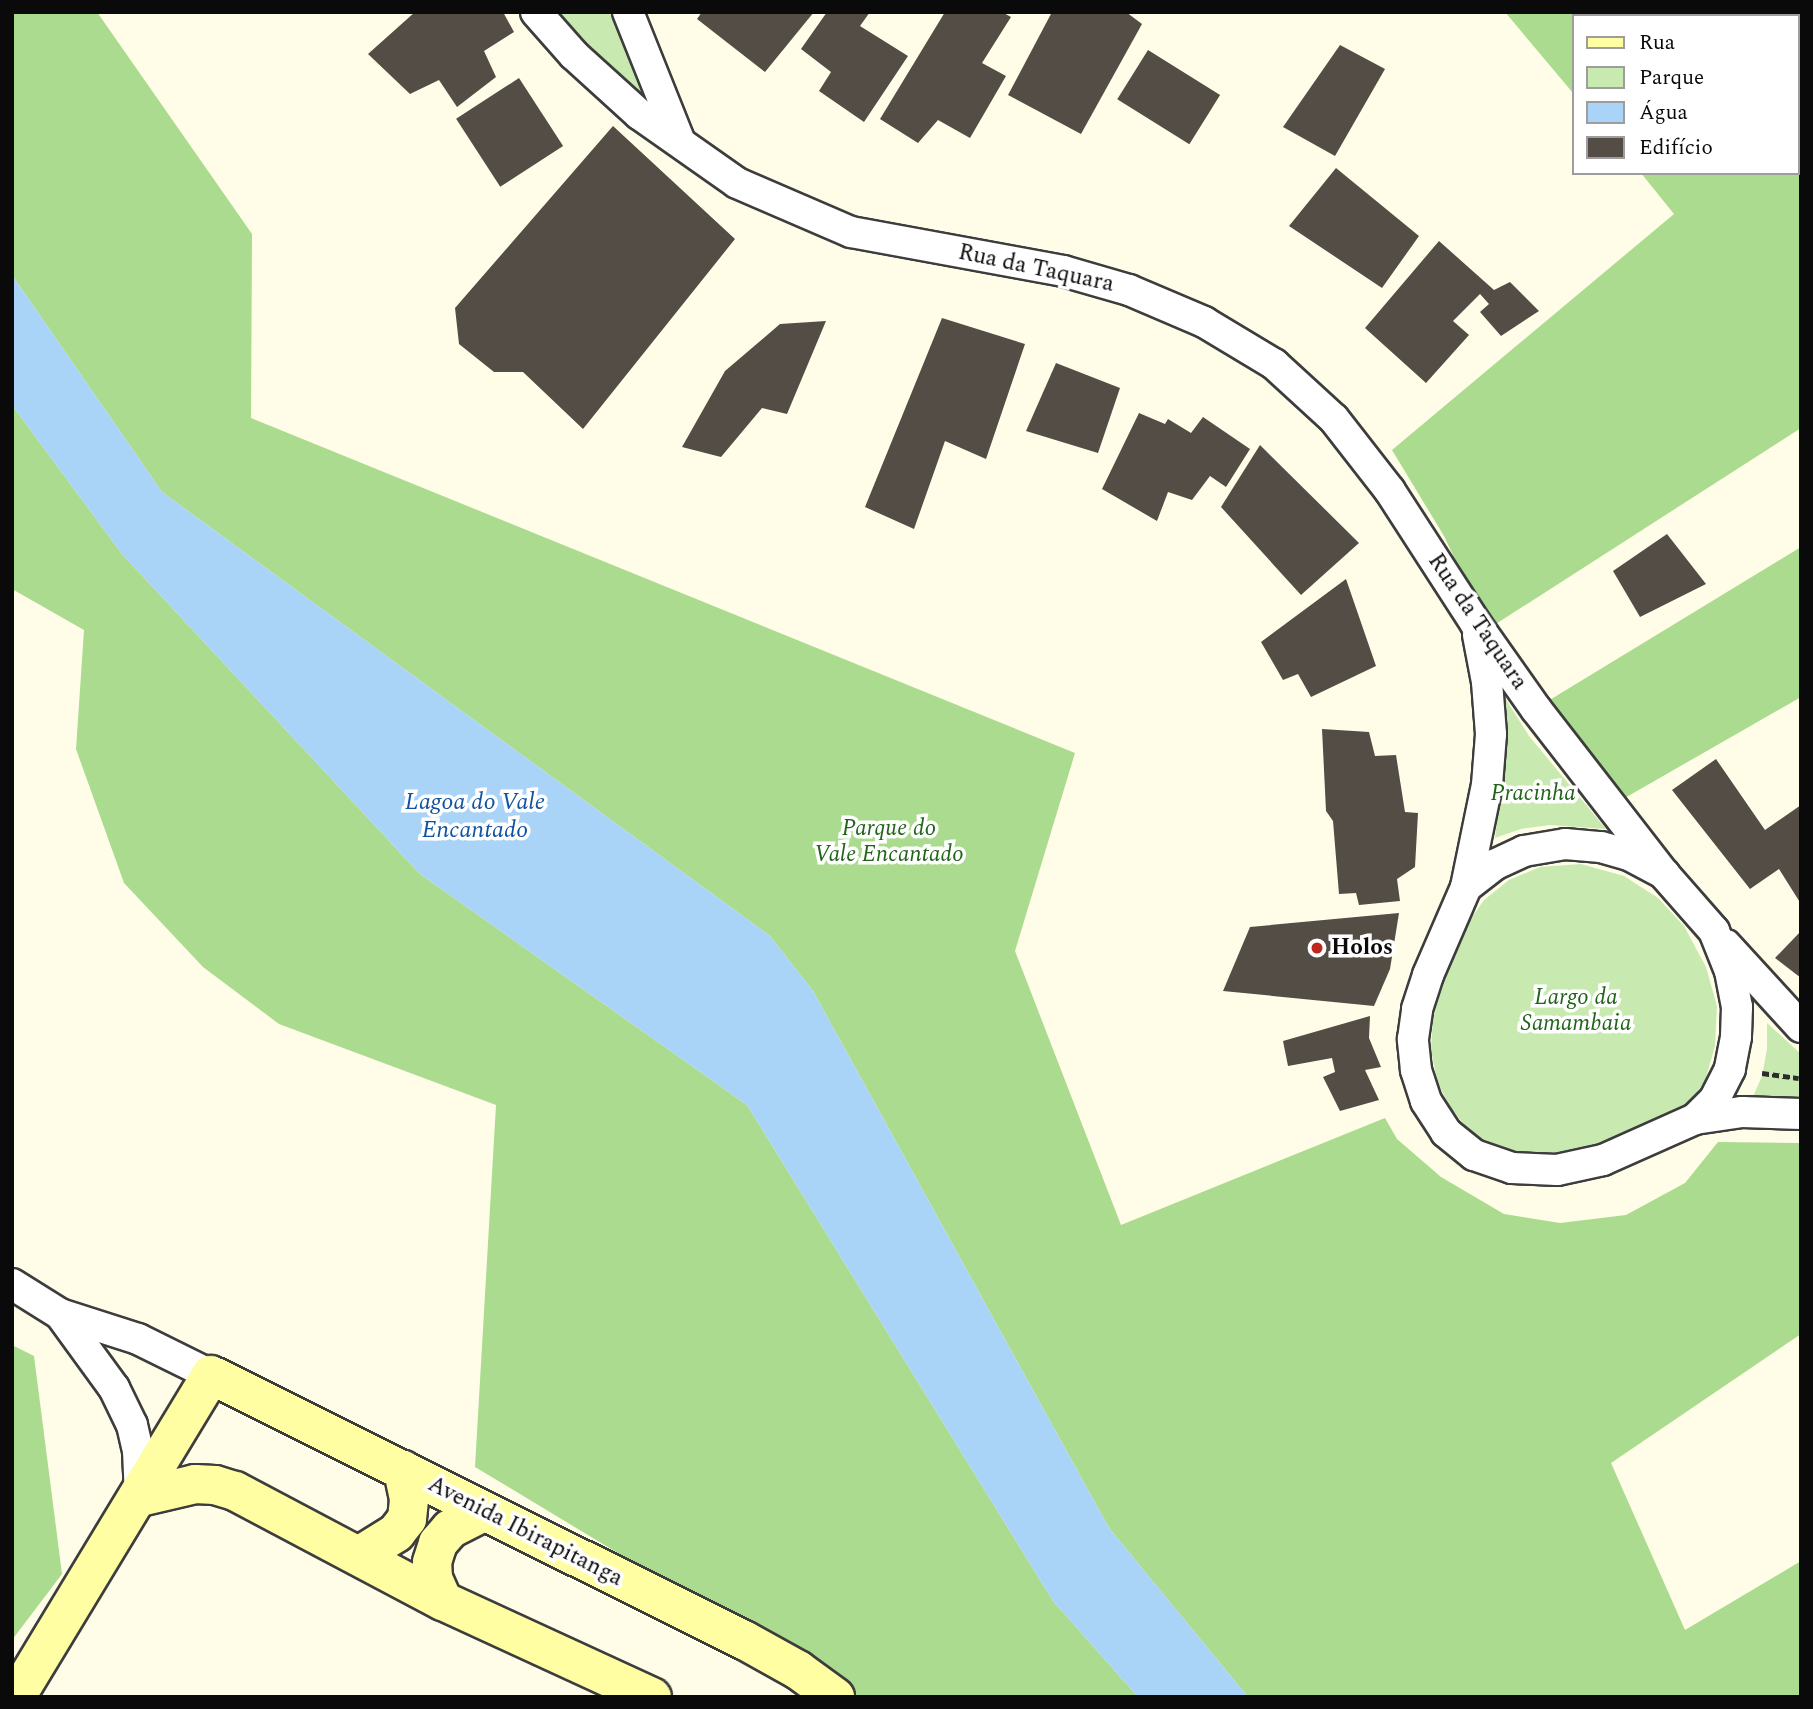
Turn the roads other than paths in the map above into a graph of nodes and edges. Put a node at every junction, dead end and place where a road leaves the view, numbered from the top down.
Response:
1 (536, 12) edge
2 (628, 12) edge
3 (682, 146) junction
4 (1476, 624) junction
5 (1664, 874) junction
6 (1466, 887) junction
7 (1714, 931) junction
8 (1801, 1027) edge
9 (1801, 1114) edge
10 (1695, 1119) junction
11 (12, 1284) edge
12 (60, 1314) junction
13 (211, 1375) junction
14 (403, 1470) junction
15 (140, 1497) junction
16 (484, 1512) junction
17 (359, 1556) junction
18 (443, 1601) junction
19 (16, 1697) edge
20 (652, 1697) edge
21 (835, 1697) edge

1 - 3 street, Rua da Taquara
2 - 3 street
3 - 4 street, Rua da Taquara
4 - 5 street, Rua da Taquara
4 - 6 street
5 - 6 street
5 - 7 street, Rua da Taquara
6 - 10 street
7 - 8 street
7 - 10 street
9 - 10 street
11 - 12 street, Avenida Ibirapitanga
12 - 13 street, Avenida Ibirapitanga
12 - 15 street, Avenida Ibirapitanga
13 - 14 main road, Avenida Ibirapitanga
13 - 15 main road
14 - 16 main road, Avenida Ibirapitanga
14 - 17 main road
15 - 17 main road
15 - 19 main road
16 - 18 main road
16 - 21 main road, Avenida Ibirapitanga
17 - 18 main road
18 - 20 main road

